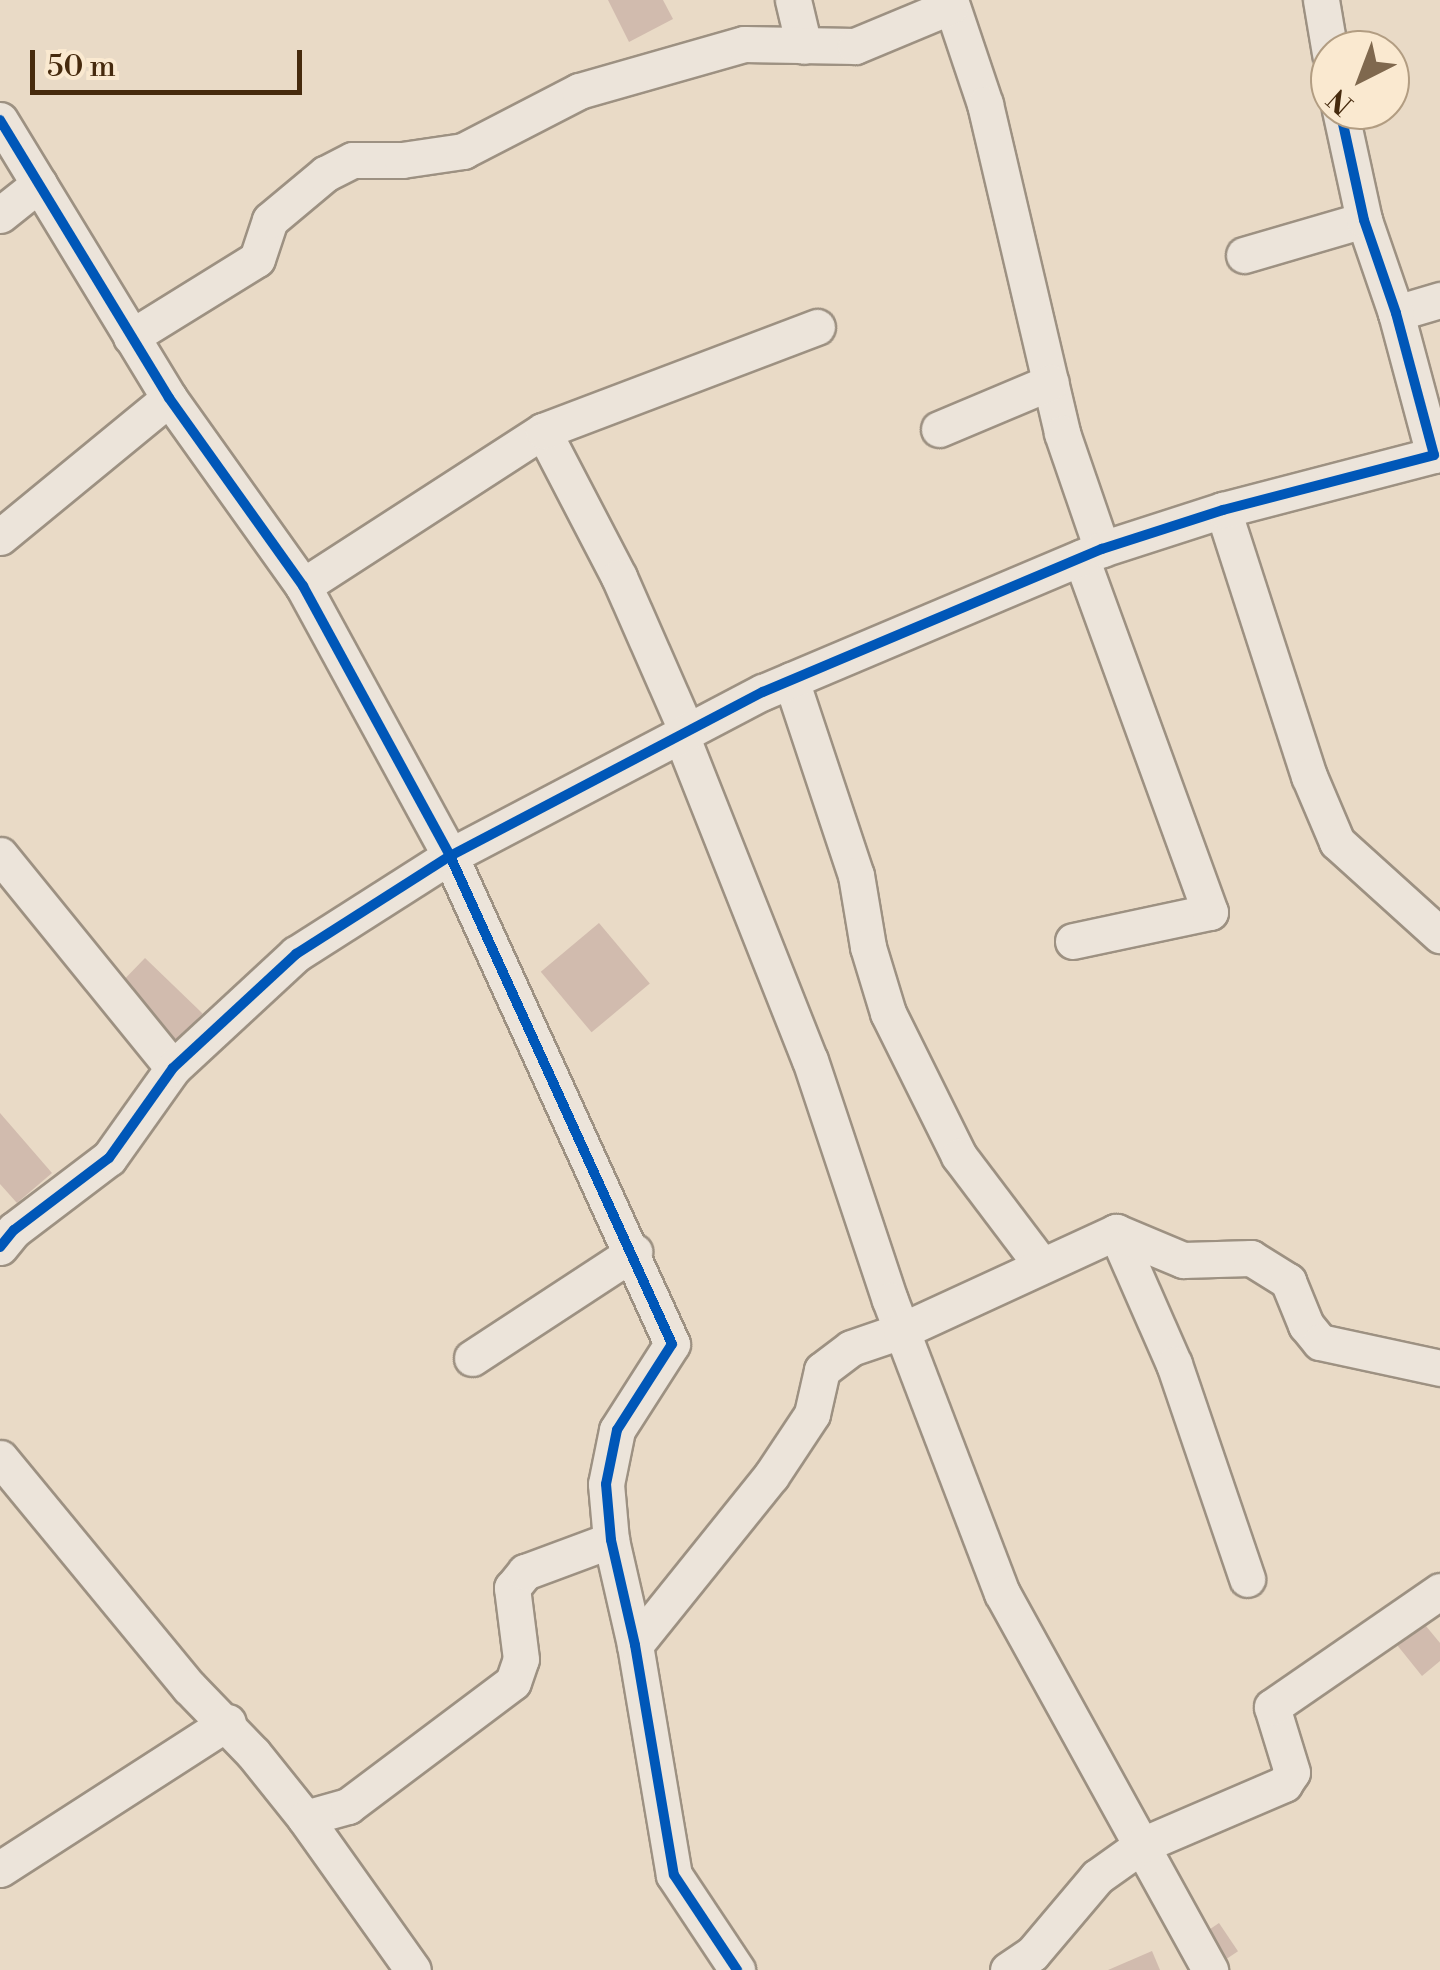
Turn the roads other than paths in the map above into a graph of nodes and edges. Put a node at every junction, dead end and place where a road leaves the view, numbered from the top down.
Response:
1 (792, 0) edge
2 (1320, 0) edge
3 (950, 3) edge
4 (1326, 30) edge
5 (804, 46) junction
6 (0, 120) edge
7 (1344, 130) edge
8 (39, 184) junction
9 (0, 215) edge
10 (1364, 220) junction
11 (1244, 255) dead end
12 (1440, 300) edge
13 (1396, 313) junction
14 (817, 327) dead end
15 (131, 337) junction
16 (1051, 382) junction
17 (169, 398) junction
18 (939, 429) dead end
19 (543, 430) junction
20 (1437, 456) edge
21 (1223, 510) junction
22 (0, 537) edge
23 (1092, 553) junction
24 (303, 586) junction
25 (791, 680) junction
26 (684, 733) junction
27 (0, 855) edge
28 (450, 856) junction
29 (1440, 935) edge
30 (1073, 941) dead end
31 (173, 1068) junction
32 (1116, 1232) junction
33 (0, 1246) edge
34 (634, 1252) junction
35 (1034, 1256) dead end
36 (901, 1330) junction
37 (472, 1358) dead end
38 (1440, 1368) edge
39 (0, 1458) edge
40 (611, 1540) junction
41 (1246, 1579) dead end
42 (1440, 1591) edge
43 (635, 1645) junction
44 (228, 1722) junction
45 (305, 1818) junction
46 (1142, 1845) junction
47 (0, 1869) edge
48 (410, 1969) edge
49 (738, 1970) edge
50 (1008, 1970) edge
51 (1210, 1970) edge

1 - 5 street
2 - 4 street
3 - 5 street
3 - 16 street
5 - 15 street
6 - 8 street
7 - 10 street
8 - 9 street
8 - 15 street
10 - 11 street
10 - 13 street
12 - 13 street
13 - 20 street
14 - 19 street
15 - 17 street
16 - 18 street
16 - 23 street
17 - 22 street
17 - 24 street
19 - 24 street
19 - 26 street
20 - 21 street
21 - 23 street
21 - 29 street
23 - 25 street
23 - 30 street
24 - 28 street
25 - 26 street
25 - 35 street
26 - 28 street
26 - 36 street
27 - 31 street
28 - 31 street
28 - 34 street
31 - 33 street
32 - 36 street
32 - 38 street
32 - 41 street
34 - 37 street
34 - 40 street
36 - 43 street
36 - 46 street
39 - 44 street
40 - 43 street
40 - 45 street
42 - 46 street
43 - 49 street
44 - 45 street
44 - 47 street
45 - 48 street
46 - 50 street
46 - 51 street

